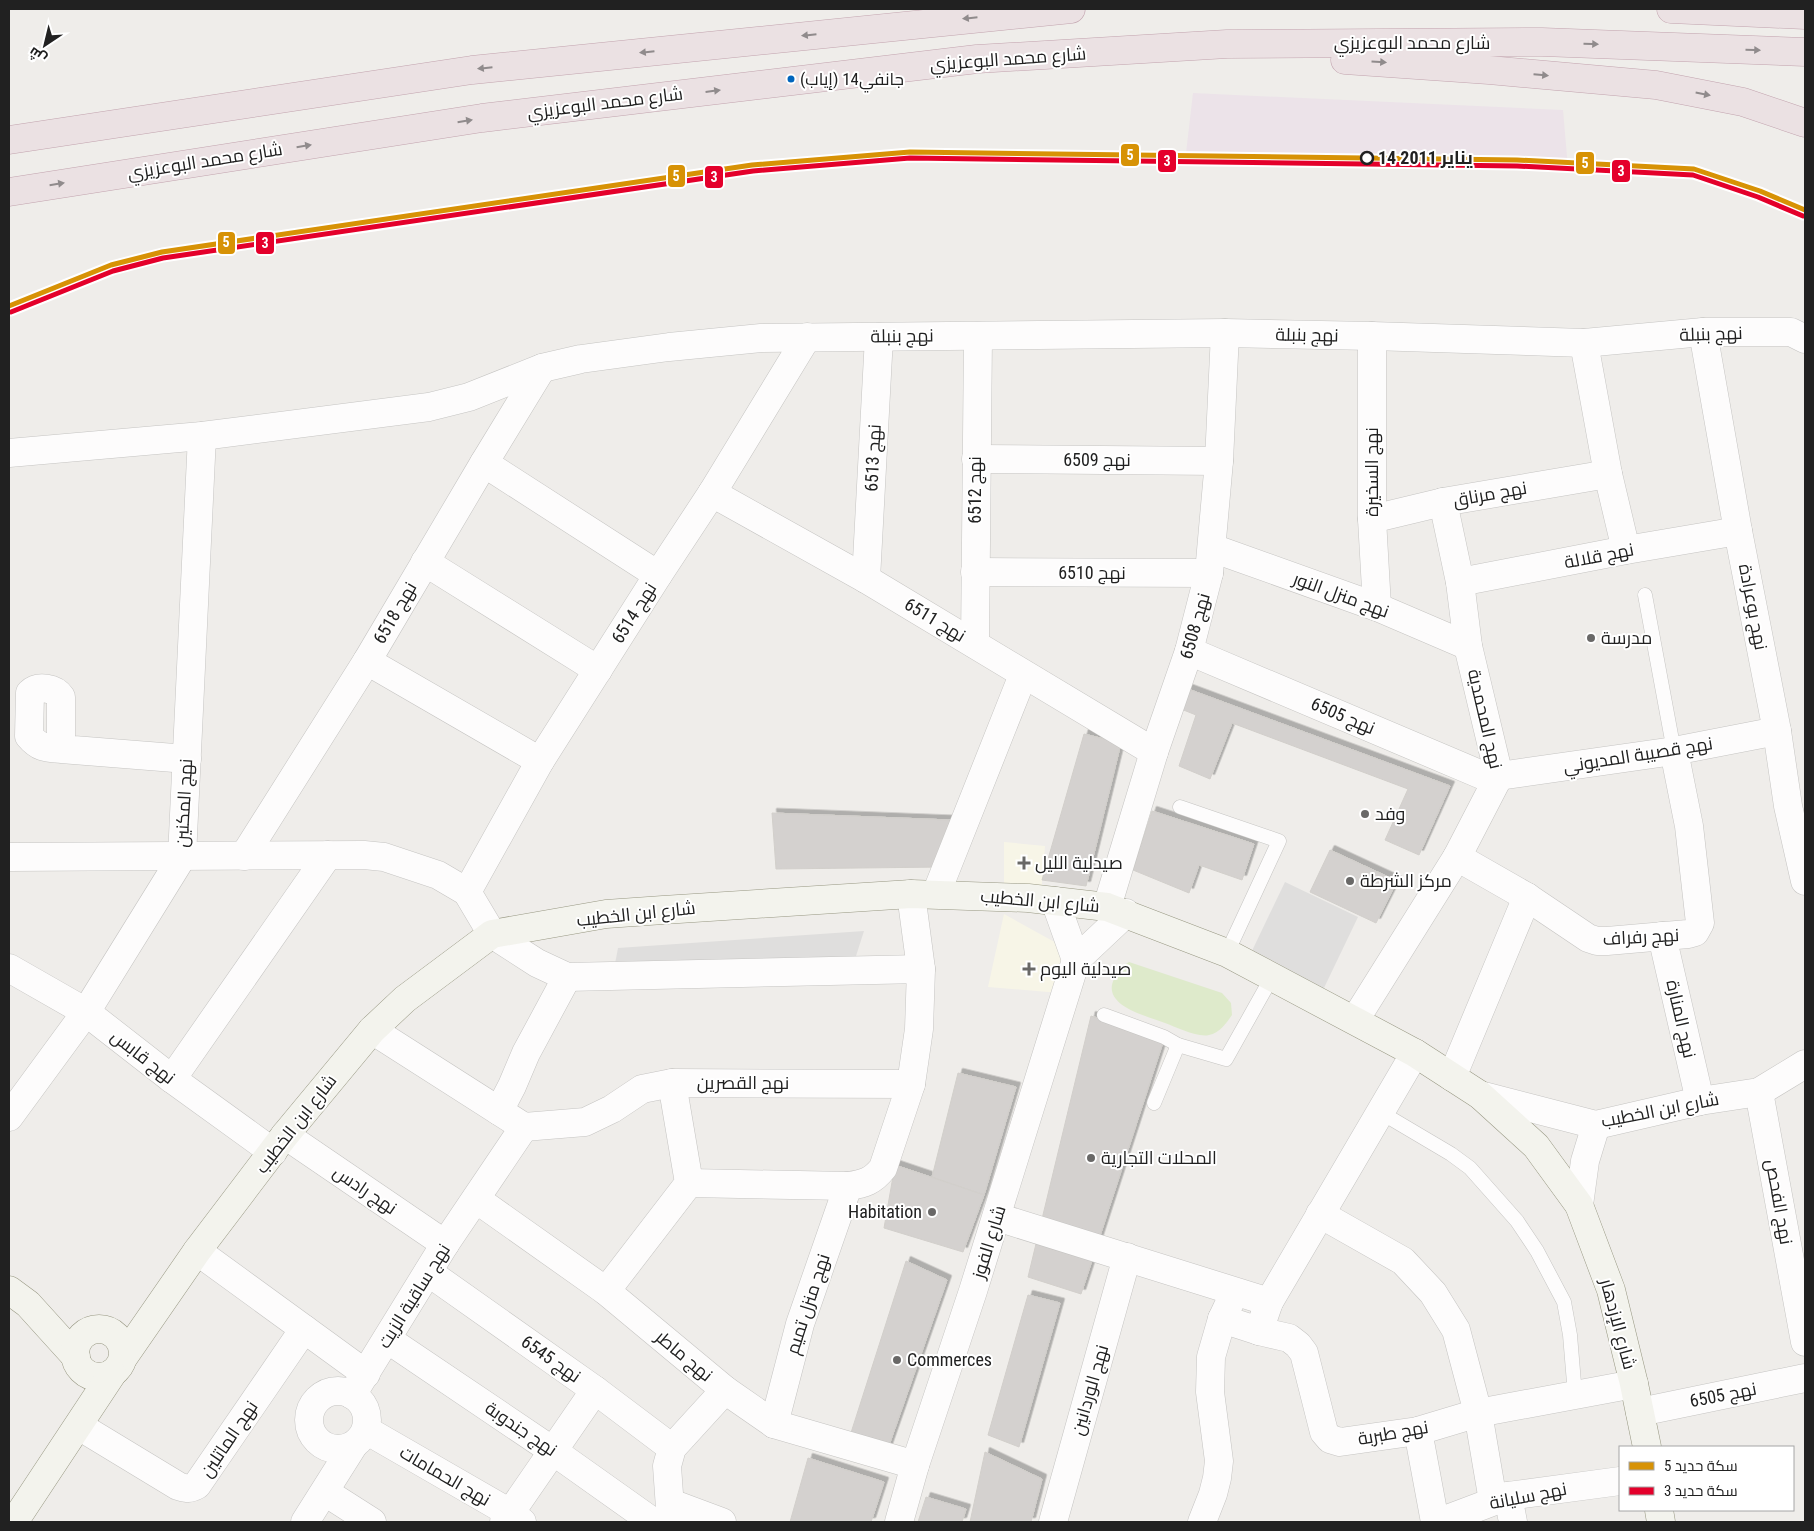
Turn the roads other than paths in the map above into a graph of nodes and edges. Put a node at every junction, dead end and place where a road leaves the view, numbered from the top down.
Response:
1 (1071, 9) edge
2 (1670, 9) edge
3 (1805, 15) edge
4 (1227, 44) junction
5 (1805, 52) edge
6 (1805, 123) edge
7 (9, 140) edge
8 (9, 192) edge
9 (1703, 332) junction
10 (1225, 333) junction
11 (978, 336) junction
12 (1372, 336) junction
13 (807, 337) junction
14 (880, 337) junction
15 (1805, 339) edge
16 (1584, 343) junction
17 (542, 368) junction
18 (202, 436) junction
19 (9, 453) edge
20 (976, 459) junction
21 (1219, 460) junction
22 (484, 462) junction
23 (1608, 474) junction
24 (712, 493) junction
25 (1443, 502) junction
26 (1372, 519) junction
27 (1738, 532) junction
28 (1626, 550) junction
29 (1211, 561) junction
30 (425, 562) junction
31 (975, 572) junction
32 (658, 575) junction
33 (866, 579) junction
34 (1460, 582) junction
35 (1645, 595) dead end
36 (1377, 608) junction
37 (975, 644) junction
38 (1468, 646) junction
39 (1189, 651) junction
40 (367, 661) junction
41 (598, 670) junction
42 (1023, 675) junction
43 (1777, 731) junction
44 (61, 749) dead end
45 (1154, 752) junction
46 (1674, 752) junction
47 (186, 759) junction
48 (540, 761) junction
49 (1794, 771) edge
50 (1497, 779) junction
51 (1180, 807) dead end
52 (328, 855) junction
53 (244, 856) junction
54 (9, 857) edge
55 (182, 857) junction
56 (1457, 857) junction
57 (1805, 881) edge
58 (467, 892) junction
59 (924, 894) junction
60 (1527, 897) junction
61 (1055, 901) junction
62 (1116, 910) junction
63 (492, 934) junction
64 (1662, 936) junction
65 (1227, 953) junction
66 (1076, 960) junction
67 (9, 968) edge
68 (921, 969) junction
69 (567, 977) junction
70 (1272, 977) junction
71 (86, 1012) junction
72 (1104, 1015) dead end
73 (1355, 1020) junction
74 (372, 1030) junction
75 (1178, 1044) junction
76 (1414, 1053) junction
77 (1805, 1064) edge
78 (1452, 1077) junction
79 (172, 1079) junction
80 (672, 1082) junction
81 (911, 1084) junction
82 (1781, 1084) edge
83 (1480, 1095) junction
84 (1700, 1101) junction
85 (1154, 1103) dead end
86 (500, 1111) junction
87 (1380, 1112) junction
88 (9, 1117) edge
89 (1596, 1125) junction
90 (524, 1127) junction
91 (279, 1144) junction
92 (1536, 1146) joint
93 (689, 1183) junction
94 (848, 1186) junction
95 (476, 1199) junction
96 (1579, 1205) junction
97 (1320, 1214) junction
98 (997, 1217) junction
99 (445, 1244) junction
100 (197, 1252) junction
101 (1128, 1257) junction
102 (1798, 1270) edge
103 (428, 1272) junction
104 (606, 1291) junction
105 (1235, 1292) junction
106 (18, 1297) edge
107 (1269, 1302) junction
108 (156, 1309) junction
109 (1222, 1320) junction
110 (304, 1329) junction
111 (100, 1330) junction
112 (1259, 1331) junction
113 (387, 1339) junction
114 (1805, 1342) edge
115 (78, 1362) junction
116 (118, 1366) junction
117 (1805, 1378) edge
118 (359, 1384) junction
119 (1634, 1384) junction
120 (595, 1390) junction
121 (725, 1390) junction
122 (1575, 1394) junction
123 (1640, 1412) junction
124 (1478, 1413) junction
125 (84, 1418) junction
126 (774, 1424) junction
127 (1418, 1431) junction
128 (359, 1438) junction
129 (1647, 1446) edge
130 (672, 1448) junction
131 (552, 1450) junction
132 (915, 1466) junction
133 (1619, 1480) edge
134 (325, 1492) junction
135 (1505, 1506) edge
136 (665, 1516) edge
137 (512, 1519) edge
138 (16, 1521) edge
139 (1059, 1521) edge
140 (304, 1522) edge
141 (372, 1522) edge
142 (722, 1522) edge
143 (899, 1522) edge
144 (1202, 1522) edge
145 (1435, 1522) edge
146 (1439, 1522) edge

1 -> 7 highway
2 - 3 highway
4 -> 5 highway, شارع محمد البوعزيزي
4 -> 6 highway
8 -> 4 highway, شارع محمد البوعزيزي
9 - 15 street, نهج بنبلة
9 - 16 street, نهج بنبلة
9 - 27 street, نهج بوعرادة
10 - 11 street, نهج بنبلة
10 - 12 street, نهج بنبلة
10 - 21 street, نهج 6508
11 - 14 street, نهج بنبلة
11 - 20 street, نهج 6512
12 - 16 street, نهج بنبلة
12 - 26 street, نهج السخيرة
13 - 14 street, نهج بنبلة
13 - 17 street, نهج بنبلة
13 - 24 street, نهج 6514
14 - 33 street, نهج 6513
16 - 23 street
17 - 18 street, نهج بنبلة
17 - 22 street, نهج 6518
18 - 19 street, نهج بنبلة
18 - 47 street, نهج المكنين
20 - 21 street, نهج 6509
20 - 31 street, نهج 6512
21 - 29 street, نهج 6508
22 - 30 street, نهج 6518
22 - 32 street
23 - 25 street, نهج مرناق
23 - 28 street
24 - 32 street, نهج 6514
24 - 33 street, نهج 6511
25 - 26 street, نهج مرناق
25 - 34 street, نهج المحمدية
26 - 36 street, نهج السخيرة
27 - 28 street, نهج قلالة
27 - 43 street, نهج بوعرادة
28 - 34 street, نهج قلالة
29 - 31 street, نهج 6510
29 - 36 street, نهج منزل النور
29 - 39 street, نهج 6508
30 - 40 street, نهج 6518
30 - 41 street
31 - 37 street, نهج 6512
32 - 41 street, نهج 6514
33 - 37 street, نهج 6511
34 - 38 street, نهج المحمدية
35 - 46 lane
36 - 38 street, نهج منزل النور
37 - 42 street, نهج 6511
38 - 50 street, نهج المحمدية
39 - 45 street, نهج 6508
39 - 50 street, نهج 6505
40 - 48 street
40 - 53 street, نهج 6518
41 - 48 street, نهج 6514
42 - 45 street, نهج 6511
42 - 59 street
43 - 46 street, نهج قصيبة المديوني
43 - 49 street, نهج بوعرادة
44 - 47 street
45 - 62 street, نهج 6508
46 - 50 street, نهج قصيبة المديوني
46 - 64 street, نهج رفراف
47 - 55 street, نهج المكنين
48 - 58 street, نهج 6514
49 - 57 street, نهج بوعرادة
50 - 56 street, نهج المحمدية
51 - 65 lane
52 - 53 street
52 - 58 street
52 - 79 street
53 - 55 street
54 - 55 street
55 - 71 street, نهج المكنين
56 - 60 street, نهج رفراف
56 - 73 street, نهج المحمدية
58 - 63 street
59 - 61 street, شارع ابن الخطيب
59 - 63 street, شارع ابن الخطيب
59 - 68 street
60 - 64 street, نهج رفراف
60 - 78 street
61 - 62 street, شارع ابن الخطيب
61 - 66 street
62 - 65 street, شارع ابن الخطيب
62 - 66 street, شارع الفوز
63 - 69 street
63 - 74 street, شارع ابن الخطيب
64 - 84 street, نهج المنارة
65 - 70 street, شارع ابن الخطيب
66 - 98 street, شارع الفوز
67 - 71 street, نهج قابس
68 - 69 street
68 - 81 street
69 - 86 street
70 - 73 street, شارع ابن الخطيب
70 - 75 lane
71 - 79 street, نهج قابس
71 - 88 street, نهج المكنين
72 - 75 lane
73 - 76 street, شارع ابن الخطيب
74 - 86 street
74 - 91 street, شارع ابن الخطيب
75 - 85 lane
76 - 78 street, شارع ابن الخطيب
76 - 87 street
77 - 82 street, شارع ابن الخطيب
78 - 83 street, شارع ابن الخطيب
79 - 91 street, نهج قابس
80 - 81 street, نهج القصرين
80 - 90 street, نهج القصرين
80 - 93 street
81 - 94 street
82 - 84 street, شارع ابن الخطيب
82 - 102 street, نهج الفحص
83 - 89 street, شارع ابن الخطيب
83 - 92 street, شارع ابن الخطيب
84 - 89 street, شارع ابن الخطيب
86 - 90 street
87 - 97 street
87 - 122 lane
89 - 96 street, شارع الإزدهار
90 - 95 street
91 - 99 street, نهج رادس
91 - 100 street, شارع ابن الخطيب
92 - 96 street, شارع الإزدهار
93 - 94 street
93 - 104 street
94 - 126 street, نهج منزل تميم
95 - 99 street, نهج ساقية الزيت
95 - 104 street, نهج ماطر
96 - 119 street, شارع الإزدهار
97 - 107 street
97 - 124 street
98 - 101 street
98 - 132 street, شارع الفوز
99 - 103 street, نهج ساقية الزيت
100 - 108 street, شارع ابن الخطيب
100 - 110 street
101 - 105 street
101 - 139 street, نهج الوردانين
102 - 114 street, نهج الفحص
103 - 113 street, نهج ساقية الزيت
103 - 120 street, نهج 6545
104 - 121 street, نهج ماطر
105 - 107 street
105 - 109 street
106 - 111 street
106 - 115 street
107 - 112 street
108 - 111 street
108 - 116 street, شارع ابن الخطيب
109 - 112 street, نهج طبربة
109 - 144 street
110 - 118 street
110 - 125 street, نهج الماتلين
111 - 115 street
111 - 116 street
112 - 127 street, نهج طبربة
113 - 118 street, نهج ساقية الزيت
113 - 131 street, نهج جندوبة
115 - 116 street
115 - 125 street
116 - 125 street, شارع ابن الخطيب
117 - 123 street, نهج 6505
118 - 128 street
118 - 128 street
119 - 122 street, نهج طبربة
119 - 123 street, شارع الإزدهار
120 - 130 street, نهج 6545
120 - 131 street
121 - 126 street, نهج ماطر
121 - 130 street
122 - 124 street, نهج طبربة
123 - 129 street, شارع الإزدهار
124 - 127 street, نهج طبربة
124 - 135 street
125 - 138 street, شارع ابن الخطيب
126 - 132 street, نهج ماطر
127 - 145 street
128 - 134 street
128 - 137 street, نهج الحمامات
130 - 136 street
131 - 136 street, نهج جندوبة
131 - 137 street
132 - 143 street, شارع الفوز
133 - 135 street, نهج سليانة
134 - 140 street
134 - 141 street
135 - 146 street, نهج سليانة
136 - 142 street, نهج جندوبة

